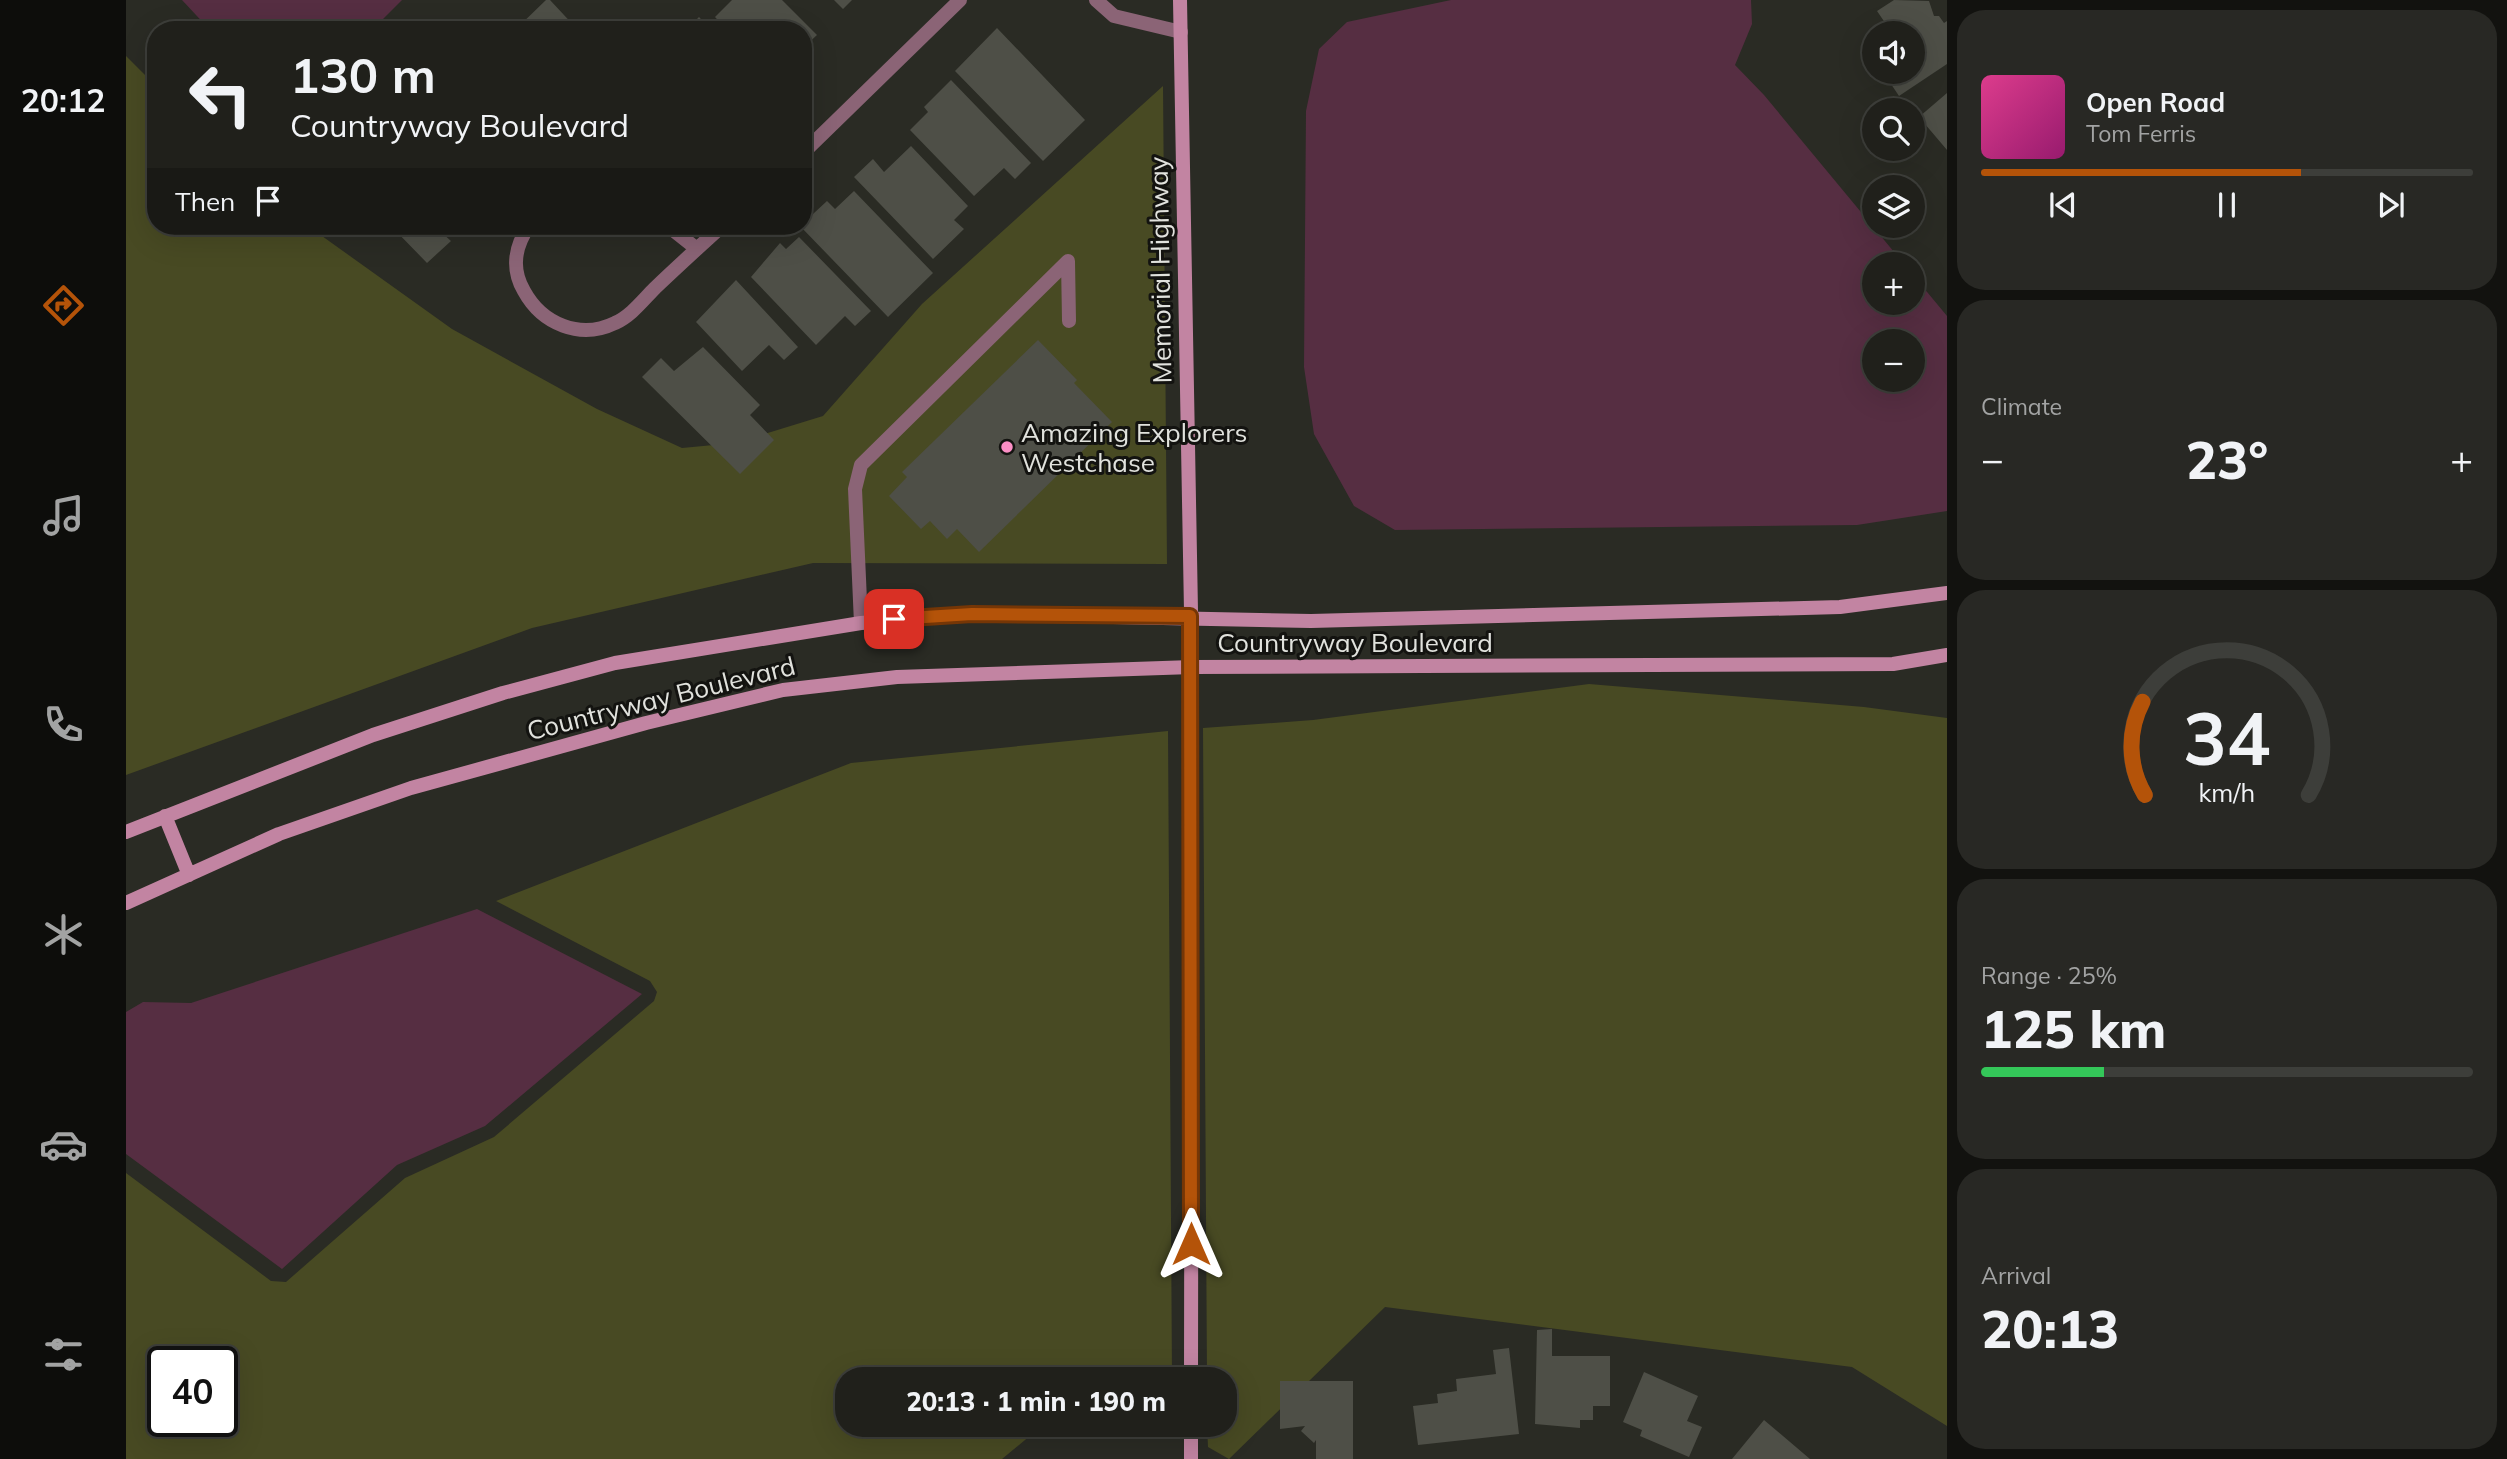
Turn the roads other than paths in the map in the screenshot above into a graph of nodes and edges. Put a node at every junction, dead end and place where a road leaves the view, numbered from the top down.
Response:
1 (960, 0) edge
2 (1096, 0) edge
3 (1180, 0) edge
4 (1181, 32) junction
5 (812, 144) edge
6 (525, 235) edge
7 (679, 235) edge
8 (712, 235) edge
9 (696, 249) junction
10 (1069, 321) dead end
11 (1947, 593) edge
12 (1190, 616) junction
13 (861, 623) junction
14 (1947, 655) edge
15 (1192, 667) junction
16 (165, 816) junction
17 (126, 832) edge
18 (189, 876) junction
19 (126, 903) edge
20 (1191, 1367) edge
21 (1191, 1437) edge
22 (1191, 1459) edge

1 - 5 street
2 - 4 street
3 - 4 street, Memorial Highway
4 - 12 street, Memorial Highway
6 - 9 street
7 - 9 street
8 - 9 street
10 - 13 street
11 - 12 street, Countryway Boulevard
12 - 13 street, Countryway Boulevard
12 - 15 street, Memorial Highway
13 - 16 street, Countryway Boulevard
14 - 15 street, Countryway Boulevard
15 - 18 street, Countryway Boulevard
15 - 20 street, Memorial Highway
16 - 17 street, Countryway Boulevard
16 - 18 street
18 - 19 street, Countryway Boulevard
21 - 22 street

